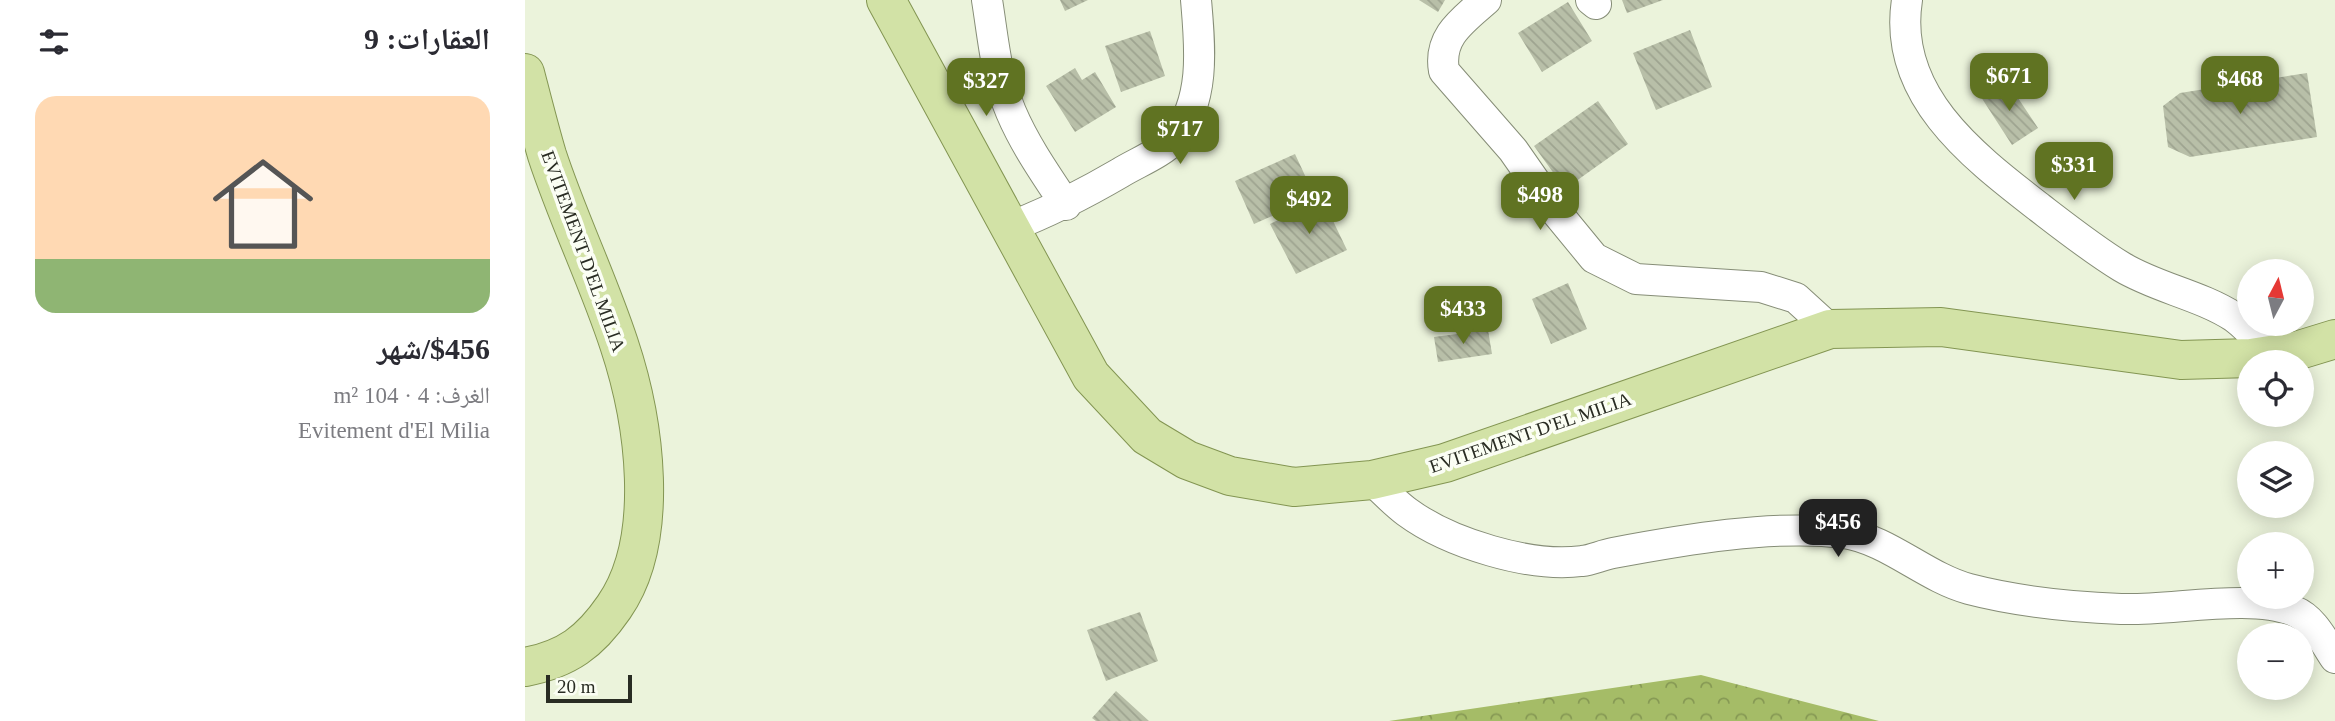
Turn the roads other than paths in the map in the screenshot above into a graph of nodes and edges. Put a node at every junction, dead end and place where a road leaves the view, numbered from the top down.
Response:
1 (886, 0) edge
2 (987, 0) edge
3 (1196, 0) edge
4 (1486, 0) edge
5 (1907, 0) edge
6 (525, 73) edge
7 (1066, 205) junction
8 (1010, 227) junction
9 (1830, 330) junction
10 (2335, 339) edge
11 (2266, 350) edge
12 (2291, 350) edge
13 (2237, 357) edge
14 (1372, 480) junction
15 (2335, 658) edge
16 (525, 667) edge

1 - 8 main road, EVITEMENT D'EL MILIA
2 - 7 street
3 - 7 street
4 - 9 street
5 - 11 street
6 - 16 main road, EVITEMENT D'EL MILIA
7 - 8 street
8 - 14 main road, EVITEMENT D'EL MILIA
9 - 13 main road, EVITEMENT D'EL MILIA
9 - 14 main road, EVITEMENT D'EL MILIA
10 - 12 main road, EVITEMENT D'EL MILIA
14 - 15 street

